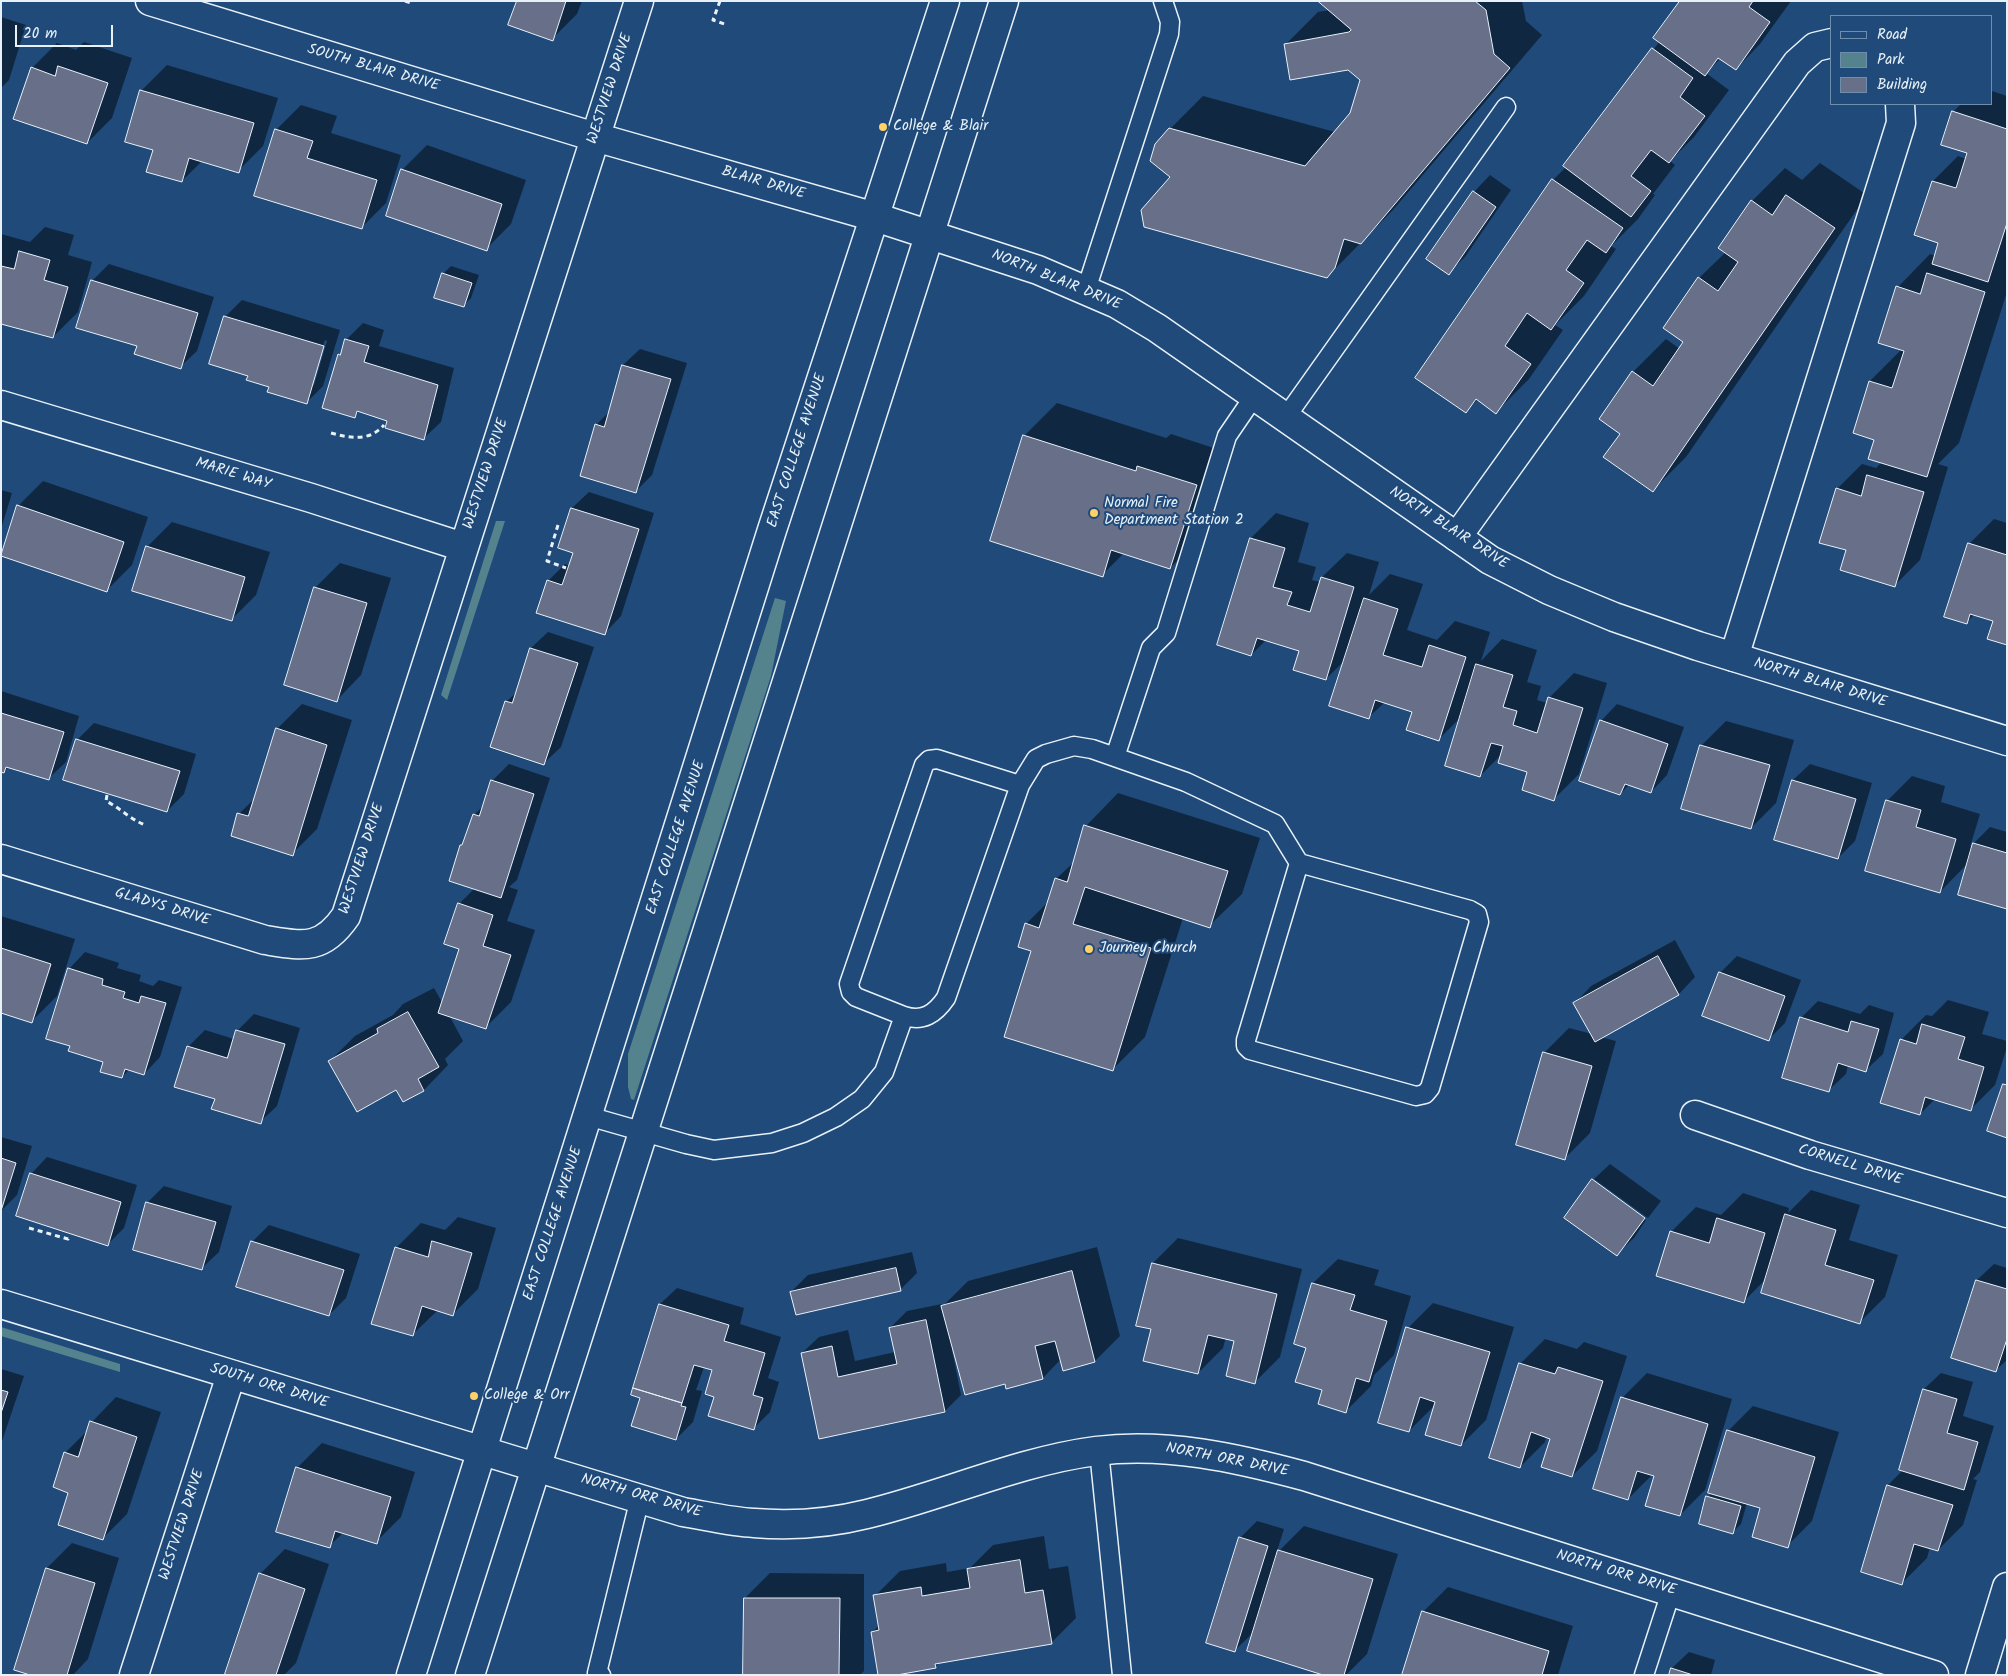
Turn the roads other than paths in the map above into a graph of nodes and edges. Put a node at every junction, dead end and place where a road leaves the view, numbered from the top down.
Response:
1 (150, 1) edge
2 (639, 1) edge
3 (945, 1) edge
4 (1004, 1) edge
5 (1163, 1) edge
6 (1830, 43) edge
7 (1900, 105) edge
8 (1506, 108) dead end
9 (596, 137) junction
10 (875, 217) junction
11 (929, 234) junction
12 (1086, 290) junction
13 (1255, 395) junction
14 (1, 405) edge
15 (1286, 417) junction
16 (1457, 537) junction
17 (463, 547) junction
18 (1734, 657) junction
19 (2007, 741) edge
20 (1115, 757) junction
21 (1020, 785) junction
22 (1, 859) edge
23 (1299, 862) junction
24 (324, 939) joint
25 (904, 1016) junction
26 (1695, 1115) dead end
27 (588, 1116) junction
28 (643, 1133) junction
29 (2007, 1214) edge
30 (1, 1304) edge
31 (231, 1375) junction
32 (1099, 1450) junction
33 (482, 1451) junction
34 (536, 1467) junction
35 (640, 1498) junction
36 (2007, 1587) edge
37 (1671, 1592) junction
38 (134, 1675) edge
39 (410, 1675) edge
40 (470, 1675) edge
41 (601, 1675) edge
42 (1122, 1675) edge
43 (1644, 1675) edge
44 (1934, 1675) edge
45 (1980, 1675) edge

1 - 9 street, SOUTH BLAIR DRIVE
2 - 9 street, WESTVIEW DRIVE
3 - 10 street, EAST COLLEGE AVENUE
4 - 11 street
5 - 12 lane
6 - 16 street
7 - 18 street
8 - 15 lane
9 - 10 street, BLAIR DRIVE
9 - 17 street, WESTVIEW DRIVE
10 - 11 street, BLAIR DRIVE
10 - 27 street, EAST COLLEGE AVENUE
11 - 12 street, NORTH BLAIR DRIVE
11 - 28 street
12 - 13 street, NORTH BLAIR DRIVE
13 - 15 street, NORTH BLAIR DRIVE
13 - 20 lane
14 - 17 street, MARIE WAY
15 - 16 street, NORTH BLAIR DRIVE
16 - 18 street, NORTH BLAIR DRIVE
17 - 24 street, WESTVIEW DRIVE
18 - 19 street, NORTH BLAIR DRIVE
20 - 21 lane
20 - 23 lane
21 - 25 lane
21 - 25 lane
22 - 24 street, GLADYS DRIVE
23 - 23 lane
25 - 28 lane
26 - 29 street, CORNELL DRIVE
27 - 28 lane
27 - 33 street, EAST COLLEGE AVENUE
28 - 34 street
30 - 31 street, SOUTH ORR DRIVE
31 - 33 street, SOUTH ORR DRIVE
31 - 38 street, WESTVIEW DRIVE
32 - 35 street, NORTH ORR DRIVE
32 - 37 street, NORTH ORR DRIVE
32 - 42 lane
33 - 34 street, SOUTH ORR DRIVE
33 - 39 street, EAST COLLEGE AVENUE
34 - 35 street, NORTH ORR DRIVE
34 - 40 street
35 - 41 lane
36 - 45 street
37 - 43 lane
37 - 44 street, NORTH ORR DRIVE

